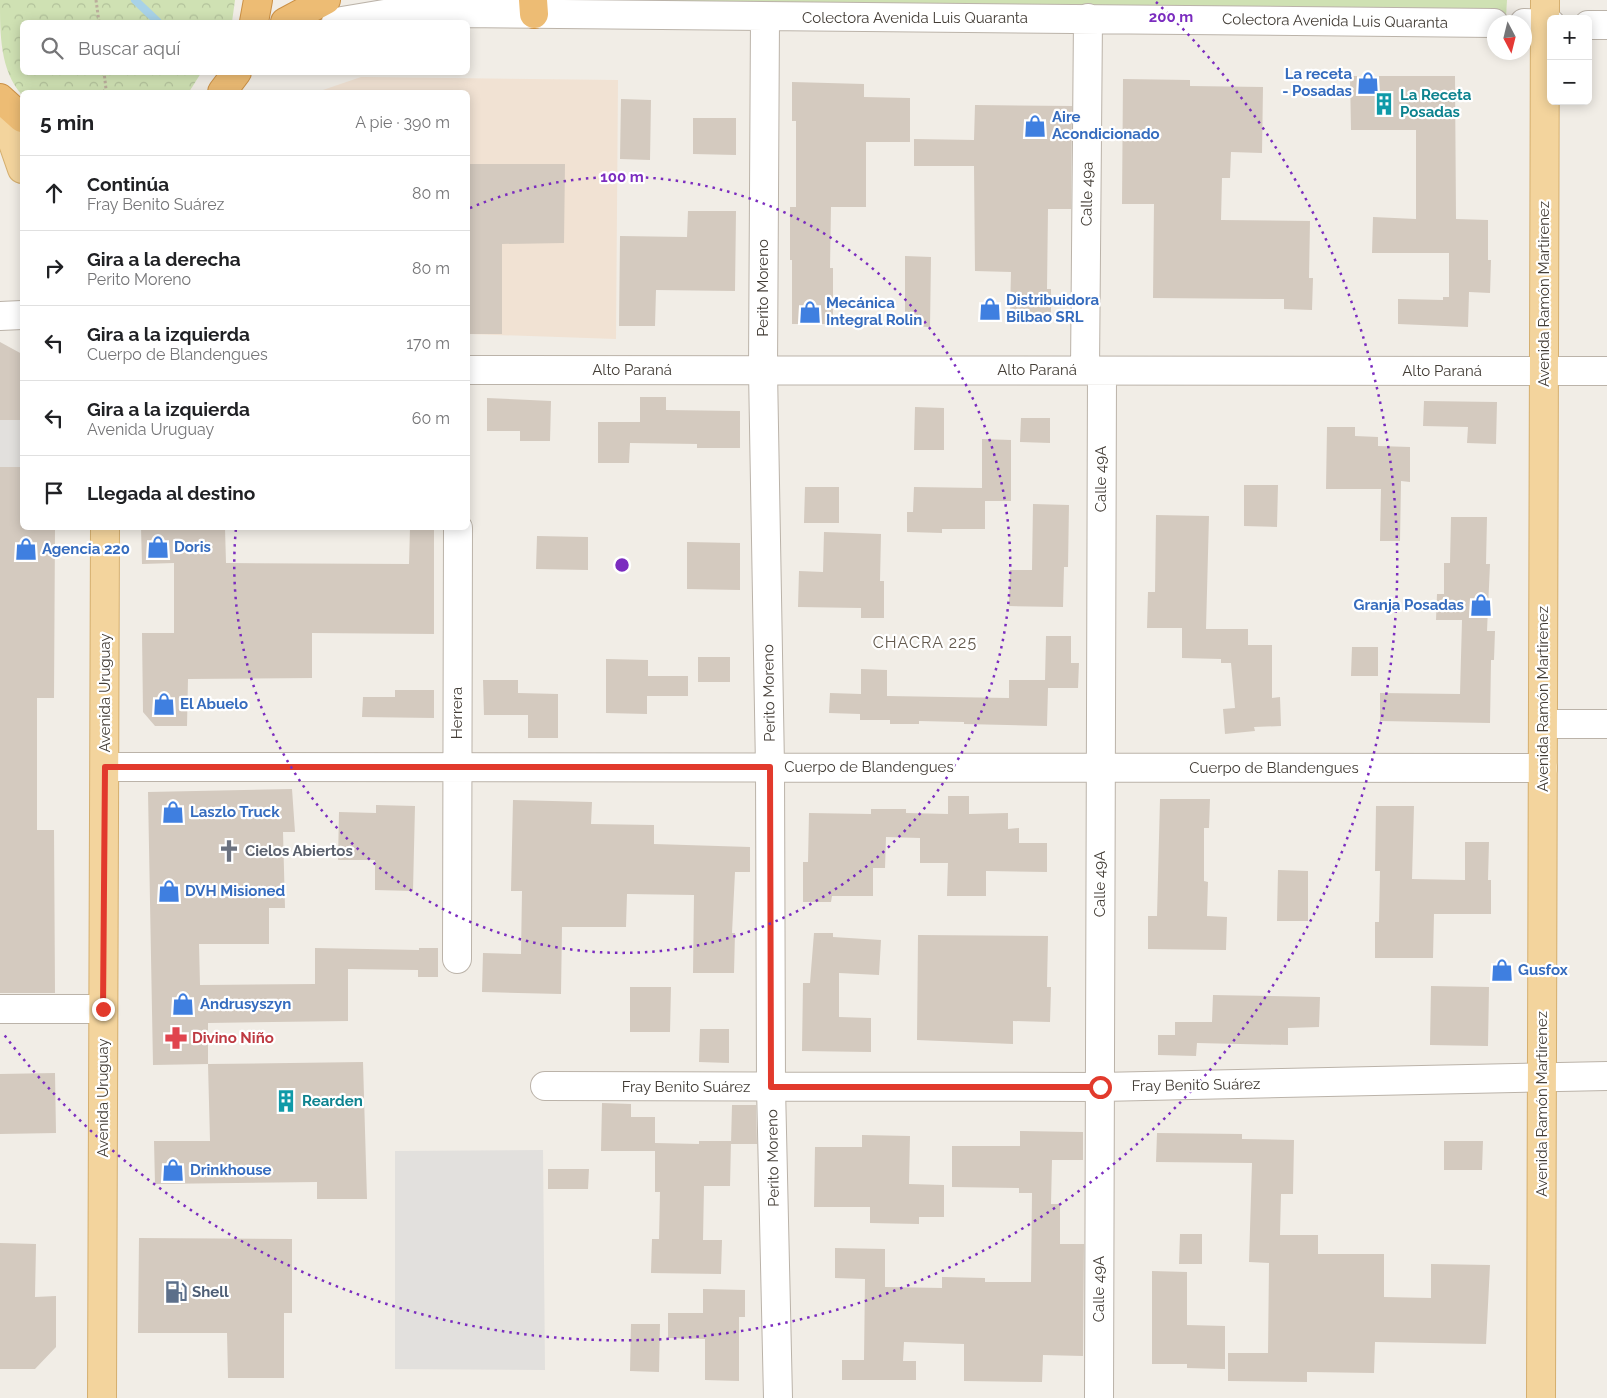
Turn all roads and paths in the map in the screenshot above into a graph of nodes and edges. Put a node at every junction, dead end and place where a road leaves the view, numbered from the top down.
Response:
1 (96, 0) edge
2 (258, 0) edge
3 (326, 0) edge
4 (534, 7) edge
5 (765, 18) junction
6 (1088, 18) junction
7 (1541, 18) edge
8 (99, 20) edge
9 (254, 20) edge
10 (289, 20) edge
11 (348, 20) edge
12 (1487, 23) edge
13 (1592, 25) edge
14 (1607, 25) edge
15 (104, 75) edge
16 (107, 90) edge
17 (0, 98) edge
18 (0, 106) edge
19 (20, 116) edge
20 (20, 163) edge
21 (20, 315) edge
22 (0, 316) edge
23 (470, 370) edge
24 (763, 370) junction
25 (1093, 371) junction
26 (1544, 371) junction
27 (1607, 371) edge
28 (104, 530) edge
29 (458, 530) edge
30 (1543, 724) junction
31 (1607, 724) edge
32 (105, 767) junction
33 (457, 767) junction
34 (770, 767) junction
35 (1100, 767) junction
36 (1543, 768) junction
37 (457, 960) dead end
38 (0, 1009) edge
39 (103, 1009) junction
40 (1542, 1076) junction
41 (1607, 1076) edge
42 (545, 1086) dead end
43 (771, 1087) junction
44 (1100, 1087) junction
45 (102, 1398) edge
46 (778, 1398) edge
47 (1099, 1398) edge
48 (1541, 1398) edge

1 - 8 path
2 - 9 highway
3 - 10 highway
4 - 5 street, Colectora Avenida Luis Quaranta
4 - 11 street, Colectora Avenida Luis Quaranta
5 - 6 street, Colectora Avenida Luis Quaranta
5 - 24 street, Perito Moreno
6 - 12 street, Colectora Avenida Luis Quaranta
6 - 25 street, Calle 49a
7 - 26 main road, Avenida Ramón Martirenez
13 - 14 street
15 - 16 path
17 - 19 highway
18 - 20 main road
21 - 22 street
23 - 24 street, Alto Paraná
24 - 25 street, Alto Paraná
24 - 34 street, Perito Moreno
25 - 26 street, Alto Paraná
25 - 35 street, Calle 49A
26 - 27 street, Alto Paraná
26 - 30 main road, Avenida Ramón Martirenez
28 - 32 main road, Avenida Uruguay
29 - 33 street, Herrera
30 - 31 street
30 - 36 main road, Avenida Ramón Martirenez
32 - 33 street, Cuerpo de Blandengues
32 - 39 main road, Avenida Uruguay
33 - 34 street, Cuerpo de Blandengues
33 - 37 street, Herrera
34 - 35 street, Cuerpo de Blandengues
34 - 43 street, Perito Moreno
35 - 36 street, Cuerpo de Blandengues
35 - 44 street, Calle 49A
36 - 40 main road, Avenida Ramón Martirenez
38 - 39 street
39 - 45 main road, Avenida Uruguay
40 - 41 street, Fray Benito Suárez
40 - 44 street, Fray Benito Suárez
40 - 48 main road, Avenida Ramón Martirenez
42 - 43 street, Fray Benito Suárez
43 - 44 street, Fray Benito Suárez
43 - 46 street, Perito Moreno
44 - 47 street, Calle 49A

